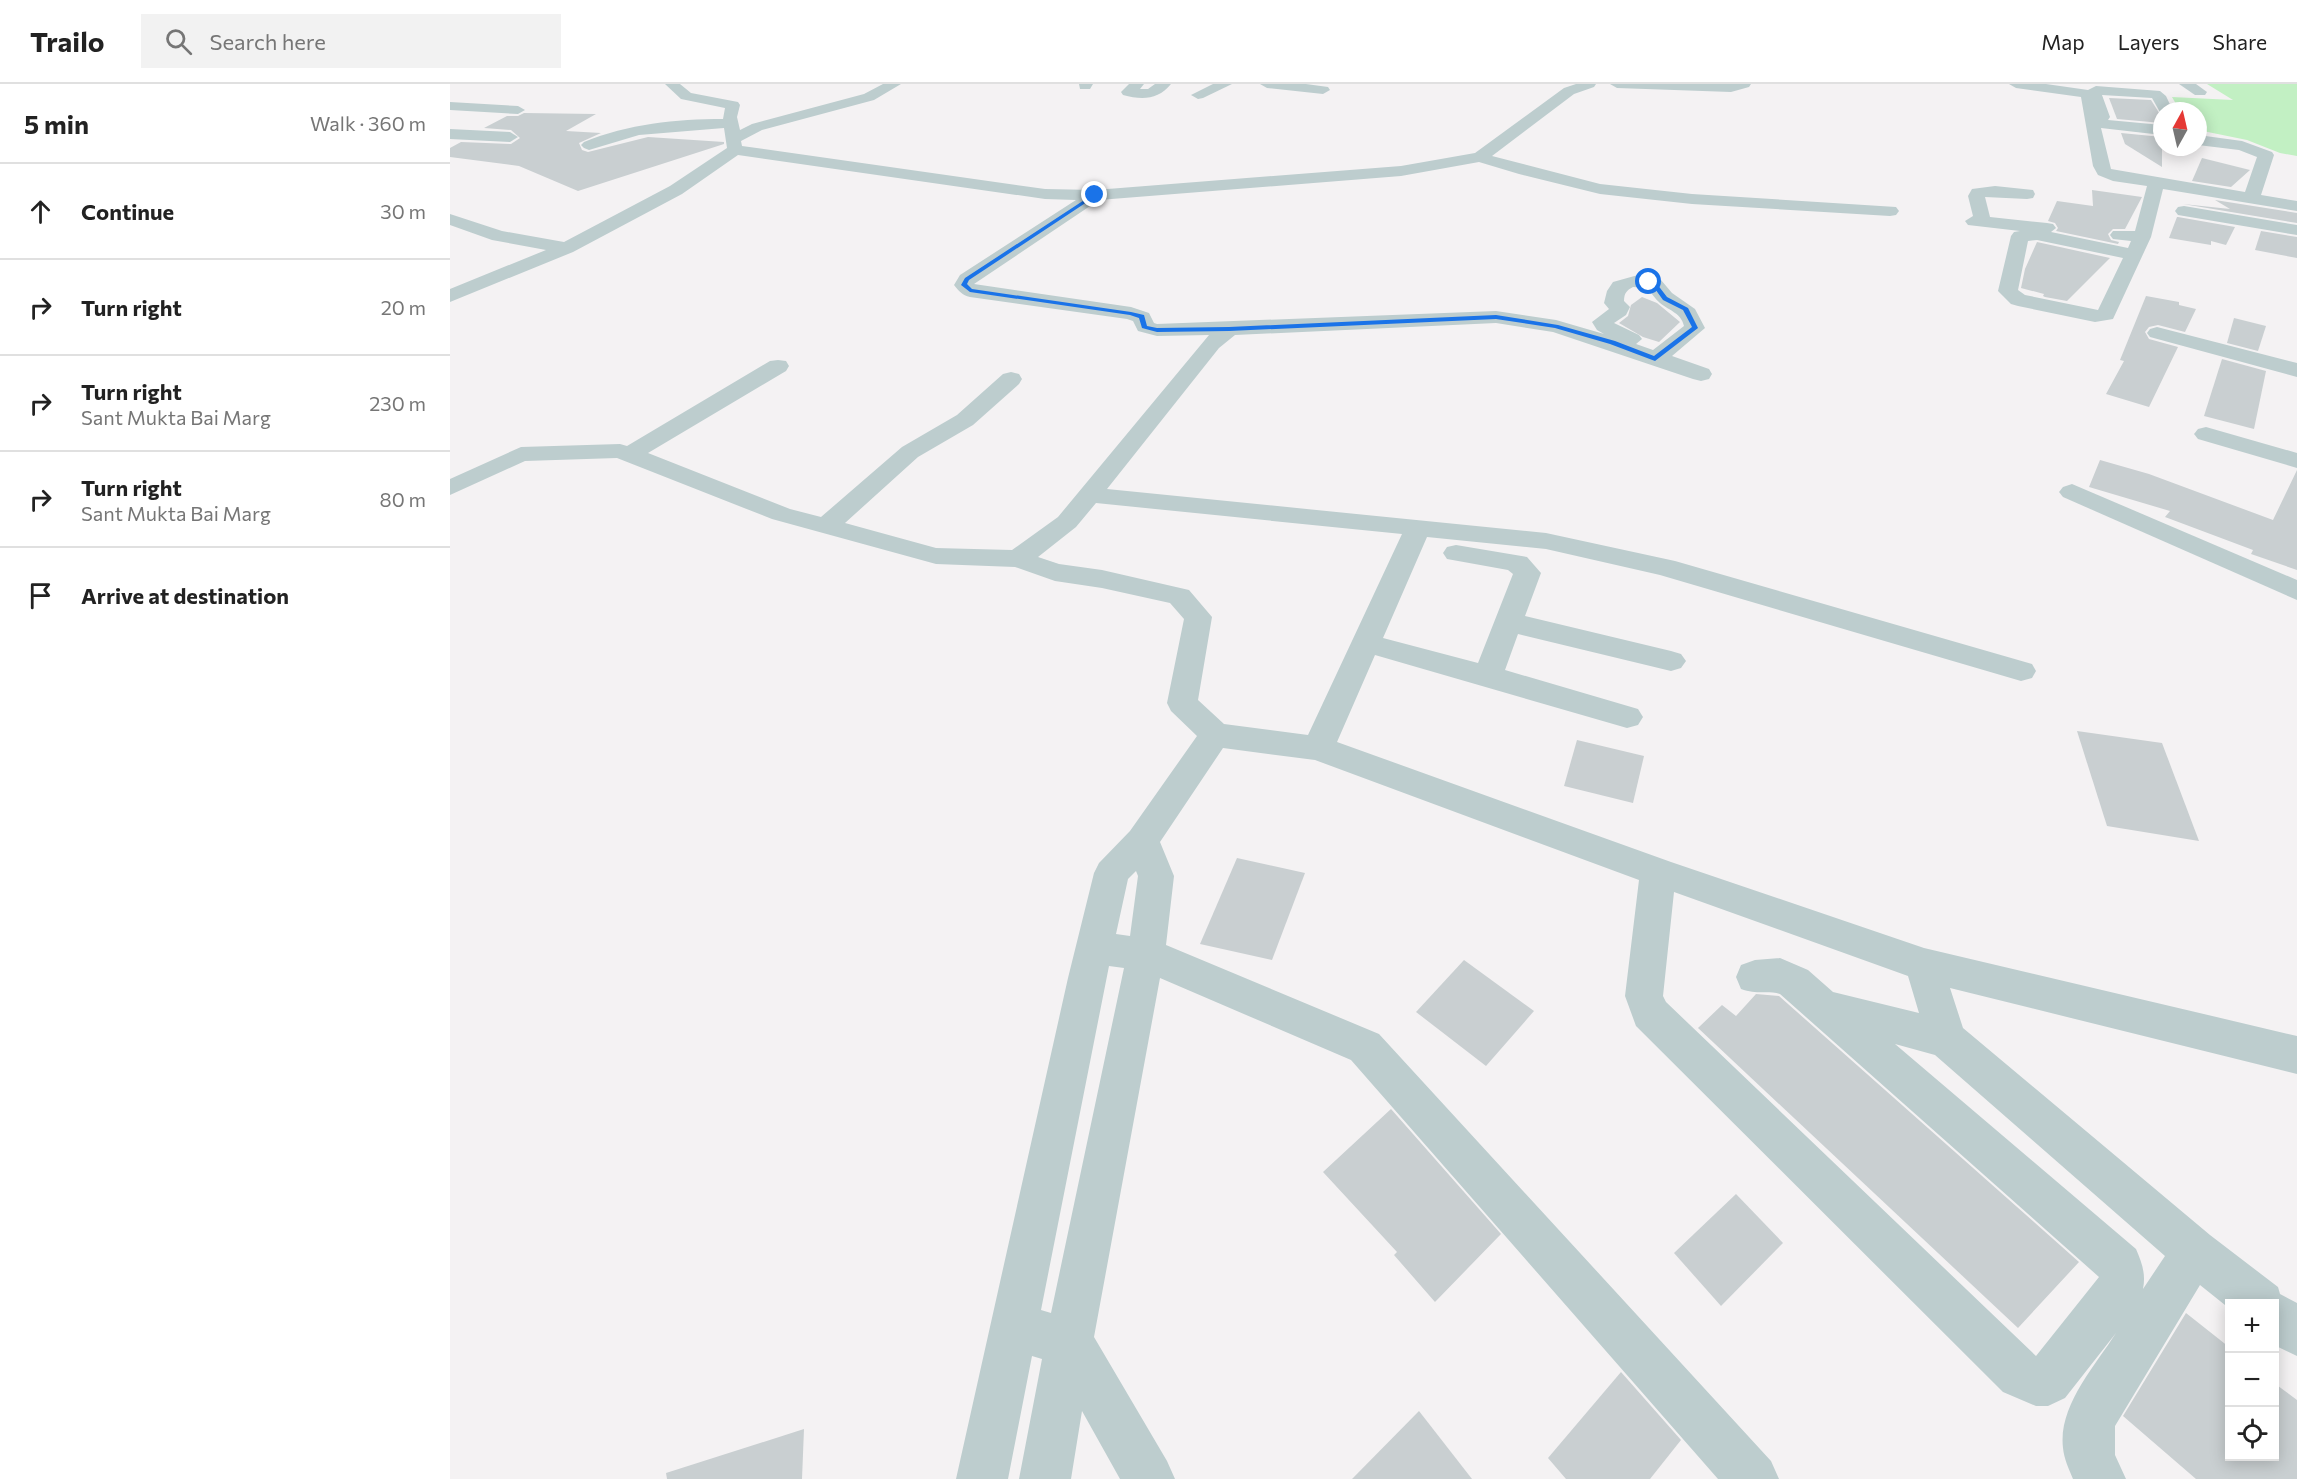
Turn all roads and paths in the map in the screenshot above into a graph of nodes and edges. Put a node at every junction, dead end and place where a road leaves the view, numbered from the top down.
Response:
1 (672, 84) edge
2 (894, 84) edge
3 (1137, 84) edge
4 (1164, 84) edge
5 (1225, 84) edge
6 (1267, 84) edge
7 (1589, 84) edge
8 (1617, 84) edge
9 (1744, 84) edge
10 (2016, 84) edge
11 (2186, 84) edge
12 (1283, 85) edge
13 (1323, 90) dead end
14 (2200, 92) dead end
15 (1198, 95) dead end
16 (2162, 102) edge
17 (450, 106) edge
18 (518, 110) dead end
19 (2100, 124) junction
20 (2153, 129) edge
21 (450, 134) edge
22 (510, 137) dead end
23 (733, 137) junction
24 (2207, 141) edge
25 (2153, 142) edge
26 (2144, 143) dead end
27 (589, 145) dead end
28 (1480, 158) junction
29 (2199, 176) dead end
30 (2156, 183) junction
31 (2254, 192) junction
32 (2027, 194) dead end
33 (1095, 195) junction
34 (2297, 206) edge
35 (1890, 211) dead end
36 (2184, 211) dead end
37 (2009, 217) dead end
38 (450, 219) edge
39 (2049, 226) junction
40 (2072, 226) dead end
41 (2297, 230) edge
42 (2142, 237) junction
43 (567, 248) junction
44 (2134, 255) junction
45 (450, 296) edge
46 (1229, 329) junction
47 (2157, 333) dead end
48 (1660, 355) junction
49 (778, 366) dead end
50 (2297, 370) edge
51 (1701, 374) dead end
52 (1011, 380) dead end
53 (2206, 434) dead end
54 (628, 454) junction
55 (2297, 461) edge
56 (450, 488) edge
57 (2072, 492) dead end
58 (1088, 495) junction
59 (825, 526) junction
60 (1415, 537) junction
61 (1018, 559) junction
62 (2297, 591) edge
63 (1509, 622) junction
64 (1366, 643) junction
65 (1671, 661) dead end
66 (2021, 671) dead end
67 (1488, 676) junction
68 (1627, 717) dead end
69 (1215, 735) junction
70 (1318, 748) junction
71 (1142, 841) junction
72 (1658, 872) junction
73 (1094, 948) junction
74 (1146, 954) junction
75 (1924, 965) junction
76 (1755, 977) dead end
77 (1824, 1007) junction
78 (1946, 1039) junction
79 (2297, 1055) edge
80 (1768, 1110) dead end
81 (1860, 1218) junction
82 (2194, 1251) junction
83 (2254, 1299) edge
84 (2279, 1319) edge
85 (1014, 1328) junction
86 (2297, 1332) edge
87 (1069, 1341) junction
88 (982, 1479) edge
89 (1045, 1479) edge
90 (1149, 1479) edge
91 (1753, 1479) edge
92 (2100, 1479) edge

1 - 23 street
2 - 23 street
3 - 4 street
5 - 15 street
6 - 12 street
7 - 28 street
8 - 9 street
10 - 19 street
11 - 14 street
12 - 13 street
16 - 19 street
17 - 18 street
19 - 20 street
19 - 30 street
21 - 22 street
23 - 27 street
23 - 33 street
23 - 43 street
24 - 31 street
25 - 26 street
28 - 33 street
28 - 35 street
29 - 31 street
30 - 31 street
30 - 42 street
31 - 34 street
32 - 39 street
33 - 46 street
36 - 41 street
37 - 39 street
38 - 43 street
39 - 40 street
39 - 42 street
42 - 44 street
43 - 45 street
44 - 44 street
46 - 48 street
46 - 58 street
47 - 50 street
48 - 48 street
48 - 51 street
49 - 54 street
52 - 59 street
53 - 55 street
54 - 56 street
54 - 59 street
57 - 62 street
58 - 60 street
58 - 61 street
59 - 61 street
60 - 63 street
60 - 64 street
60 - 66 street
61 - 69 street
63 - 65 street
63 - 67 street
64 - 67 street
64 - 70 street
67 - 68 street
69 - 70 street
69 - 71 street
70 - 72 street
71 - 73 street
71 - 74 street
72 - 75 street
72 - 81 street
73 - 74 street
73 - 85 street
74 - 87 street
74 - 91 street
75 - 78 street
75 - 79 street
76 - 77 street
77 - 78 street
77 - 81 street
78 - 82 street
80 - 81 street
82 - 83 street
82 - 92 street
84 - 86 street
85 - 87 street
85 - 88 street
87 - 89 street
87 - 90 street

